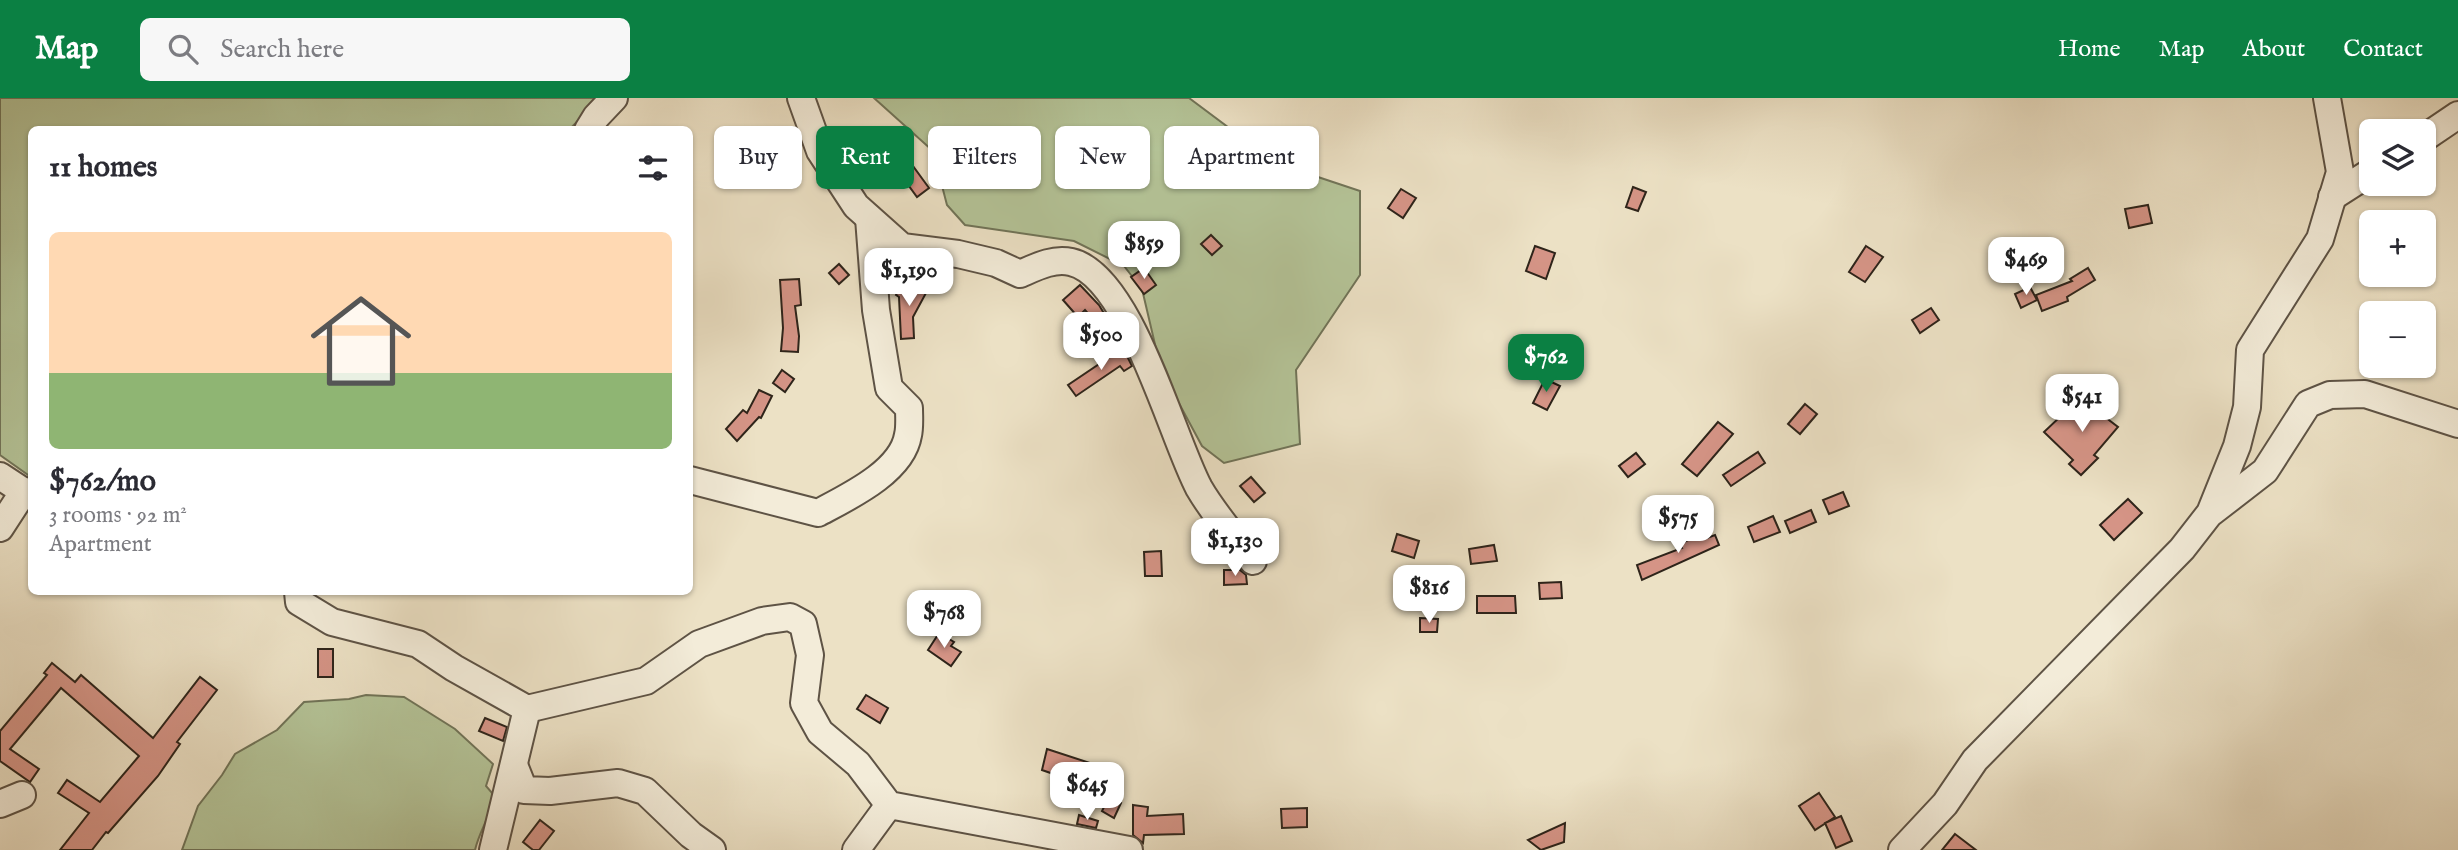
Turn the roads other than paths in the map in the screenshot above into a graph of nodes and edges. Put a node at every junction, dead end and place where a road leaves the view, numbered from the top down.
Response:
1 (614, 98) edge
2 (801, 98) edge
3 (2327, 98) edge
4 (2458, 115) edge
5 (590, 126) edge
6 (2436, 130) edge
7 (2359, 180) edge
8 (2332, 197) junction
9 (869, 218) junction
10 (2458, 424) edge
11 (0, 476) edge
12 (693, 481) edge
13 (28, 494) edge
14 (2210, 513) junction
15 (0, 528) edge
16 (1253, 561) dead end
17 (298, 595) edge
18 (527, 709) junction
19 (514, 765) junction
20 (889, 805) junction
21 (493, 850) edge
22 (712, 850) edge
23 (856, 850) edge
24 (1129, 850) edge
25 (1902, 850) edge

1 - 5 street
2 - 9 street
3 - 8 street
4 - 6 street
7 - 8 street
8 - 14 street
9 - 12 street
9 - 16 street
10 - 14 street
11 - 13 street
13 - 15 street
14 - 25 street
17 - 18 street
18 - 19 street
18 - 20 street
19 - 21 street
19 - 22 street
20 - 23 street
20 - 24 street

